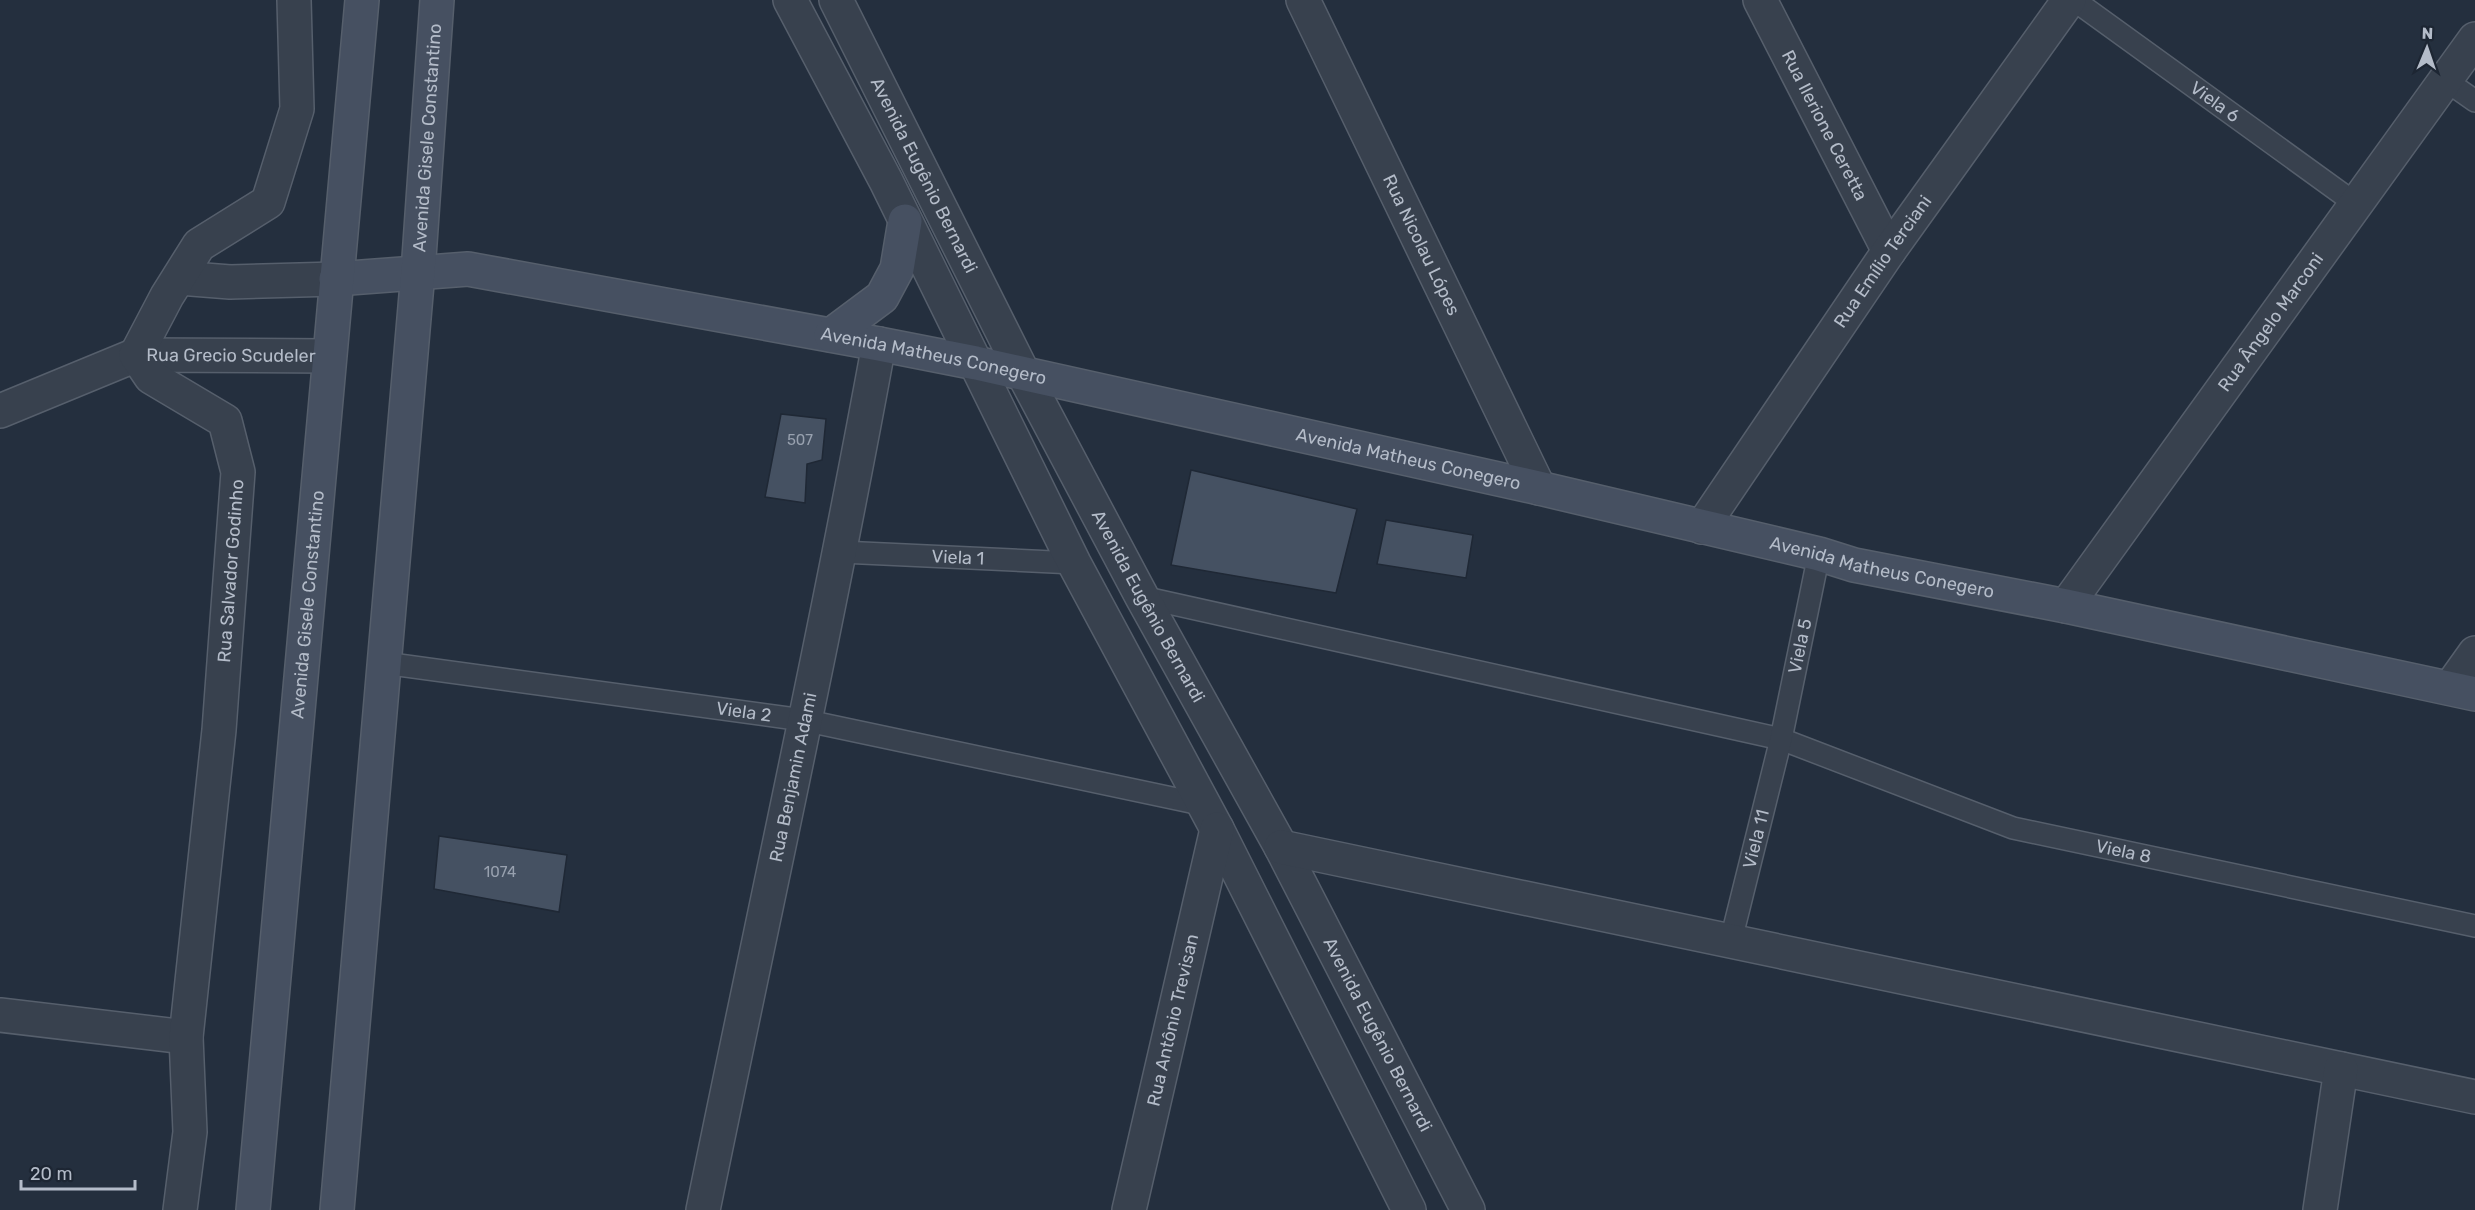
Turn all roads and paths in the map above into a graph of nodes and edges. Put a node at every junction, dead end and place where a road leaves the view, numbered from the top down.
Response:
1 (294, 0) edge
2 (362, 0) edge
3 (437, 0) edge
4 (790, 0) edge
5 (836, 0) edge
6 (1303, 0) edge
7 (1760, 0) edge
8 (2068, 0) edge
9 (2074, 0) edge
10 (2475, 39) edge
11 (2445, 80) junction
12 (2475, 101) edge
13 (2356, 204) junction
14 (905, 221) junction
15 (1889, 251) junction
16 (418, 272) junction
17 (178, 278) junction
18 (336, 279) junction
19 (831, 335) junction
20 (879, 344) junction
21 (136, 355) junction
22 (329, 356) junction
23 (976, 363) junction
24 (1023, 373) junction
25 (0, 411) edge
26 (1539, 488) junction
27 (1702, 527) junction
28 (841, 552) junction
29 (1819, 554) junction
30 (1074, 563) junction
31 (1142, 597) junction
32 (2066, 606) junction
33 (2475, 653) edge
34 (384, 663) junction
35 (2462, 691) edge
36 (803, 720) junction
37 (1781, 739) junction
38 (1211, 817) junction
39 (1281, 847) junction
40 (2475, 926) edge
41 (1731, 940) junction
42 (0, 1015) edge
43 (186, 1037) junction
44 (2341, 1070) junction
45 (2475, 1097) edge
46 (180, 1210) edge
47 (253, 1210) edge
48 (337, 1210) edge
49 (703, 1210) edge
50 (1130, 1210) edge
51 (1409, 1210) edge
52 (1468, 1210) edge
53 (2320, 1210) edge

1 - 17 street
2 - 18 main road, Avenida Gisele Constantino
3 - 16 main road, Avenida Gisele Constantino
4 - 14 street, Avenida Eugênio Bernardi
5 - 24 street, Avenida Eugênio Bernardi
6 - 26 street, Rua Nicolau Lópes
7 - 15 street, Rua Ilerione Ceretta
8 - 15 street, Rua Emílio Terciani
9 - 13 lane, Viela 6
10 - 11 street, Rua Ângelo Marconi
11 - 12 lane
11 - 13 street, Rua Ângelo Marconi
13 - 32 street, Rua Ângelo Marconi
14 - 19 main road
14 - 23 street, Avenida Eugênio Bernardi
15 - 27 street, Rua Emílio Terciani
16 - 18 main road, Avenida Matheus Conegero
16 - 19 main road, Avenida Matheus Conegero
16 - 34 main road, Avenida Gisele Constantino
17 - 18 street
17 - 21 street
18 - 22 main road, Avenida Gisele Constantino
19 - 20 main road, Avenida Matheus Conegero
20 - 23 main road, Avenida Matheus Conegero
20 - 28 street, Rua Benjamin Adami
21 - 22 street, Rua Grecio Scudeler
21 - 25 street, Rua Grecio Scudeler
21 - 43 street, Rua Salvador Godinho
22 - 47 main road, Avenida Gisele Constantino
23 - 24 main road, Avenida Matheus Conegero
23 - 30 street, Avenida Eugênio Bernardi
24 - 26 main road, Avenida Matheus Conegero
24 - 31 street, Avenida Eugênio Bernardi
26 - 27 main road, Avenida Matheus Conegero
27 - 29 main road, Avenida Matheus Conegero
28 - 30 lane, Viela 1
28 - 36 street, Rua Benjamin Adami
29 - 32 main road, Avenida Matheus Conegero
29 - 37 lane, Viela 5
30 - 38 street, Avenida Eugênio Bernardi
31 - 37 lane, Viela 8
31 - 39 street, Avenida Eugênio Bernardi
32 - 35 main road, Avenida Matheus Conegero
33 - 35 street
34 - 36 lane, Viela 2
34 - 48 main road, Avenida Gisele Constantino
36 - 38 lane, Viela 2
36 - 49 street, Rua Benjamin Adami
37 - 40 lane, Viela 8
37 - 41 lane, Viela 11
38 - 50 street, Rua Antônio Trevisan
38 - 51 street, Avenida Eugênio Bernardi
39 - 41 street
39 - 52 street, Avenida Eugênio Bernardi
41 - 44 street
42 - 43 street
43 - 46 street, Rua Salvador Godinho
44 - 45 street
44 - 53 street

